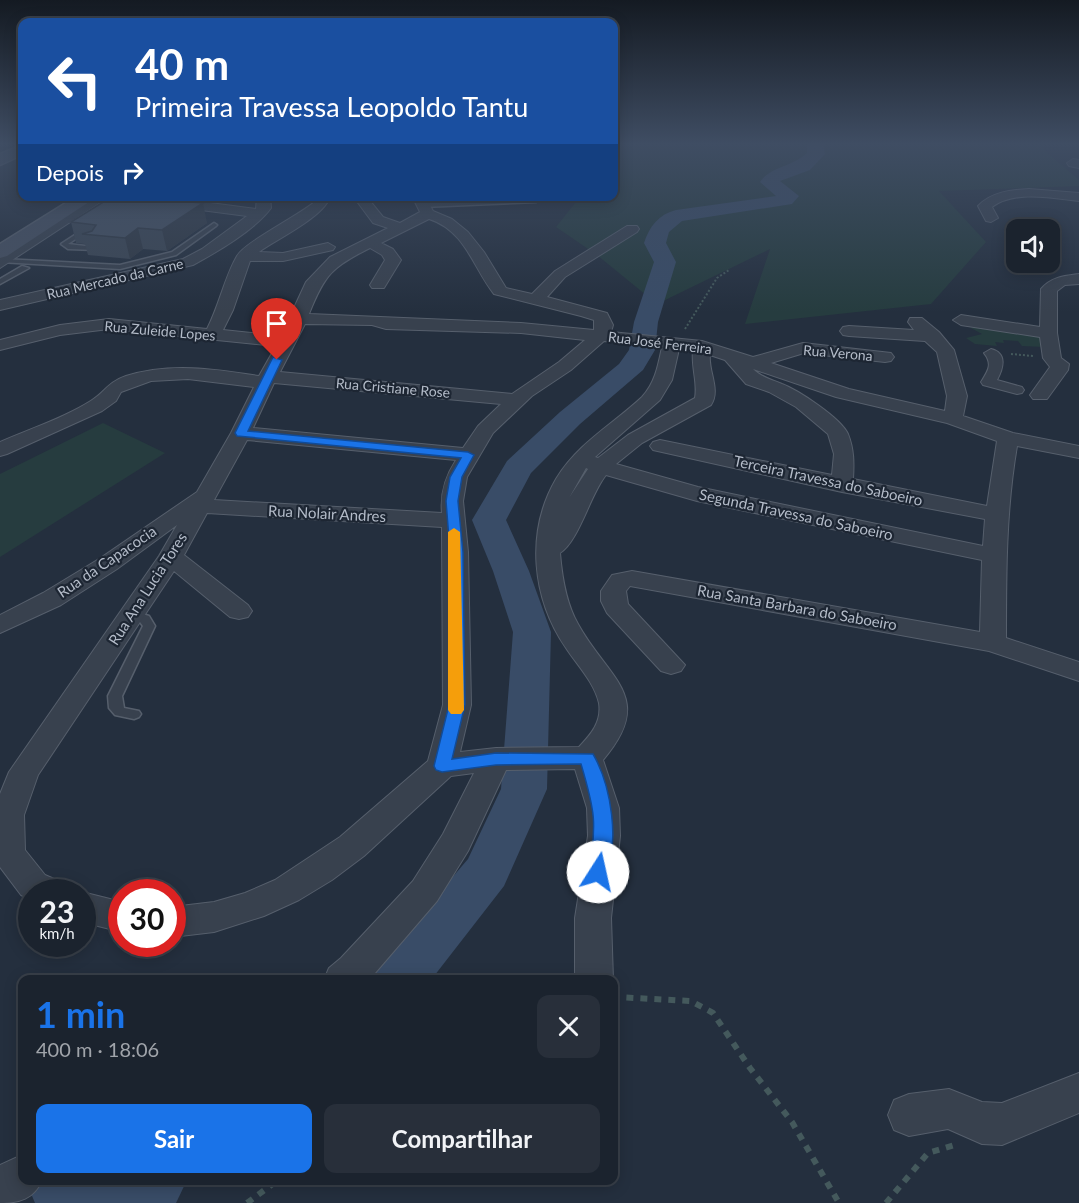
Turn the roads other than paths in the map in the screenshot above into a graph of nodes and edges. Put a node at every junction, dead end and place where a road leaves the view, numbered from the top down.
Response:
1 (994, 199) edge
2 (83, 201) edge
3 (96, 201) edge
4 (162, 201) edge
5 (263, 201) edge
6 (323, 201) edge
7 (363, 201) edge
8 (534, 201) dead end
9 (423, 205) edge
10 (259, 214) junction
11 (991, 218) dead end
12 (93, 225) edge
13 (214, 225) dead end
14 (402, 228) junction
15 (632, 229) dead end
16 (368, 242) junction
17 (68, 247) junction
18 (94, 249) edge
19 (244, 256) junction
20 (1, 258) edge
21 (326, 259) junction
22 (43, 263) junction
23 (25, 268) dead end
24 (1079, 279) edge
25 (0, 282) edge
26 (378, 285) dead end
27 (536, 299) junction
28 (0, 305) edge
29 (299, 319) junction
30 (961, 320) dead end
31 (916, 322) dead end
32 (849, 331) dead end
33 (1048, 333) junction
34 (212, 335) junction
35 (601, 335) junction
36 (933, 336) junction
37 (286, 342) junction
38 (672, 342) junction
39 (0, 345) edge
40 (702, 346) junction
41 (991, 352) road end
42 (730, 353) junction
43 (885, 357) dead end
44 (756, 362) junction
45 (266, 380) junction
46 (1017, 390) dead end
47 (1040, 395) dead end
48 (517, 400) junction
49 (953, 419) junction
50 (241, 433) junction
51 (1008, 438) junction
52 (660, 446) dead end
53 (0, 450) edge
54 (1079, 452) edge
55 (468, 455) junction
56 (591, 462) junction
57 (842, 484) junction
58 (204, 499) junction
59 (997, 515) junction
60 (453, 521) junction
61 (993, 555) junction
62 (171, 557) junction
63 (239, 610) dead end
64 (133, 615) junction
65 (0, 625) edge
66 (993, 643) junction
67 (671, 665) dead end
68 (1079, 672) edge
69 (134, 714) dead end
70 (587, 758) junction
71 (496, 759) junction
72 (442, 766) junction
73 (28, 879) edge
74 (186, 922) edge
75 (348, 975) edge
76 (594, 975) edge
77 (1079, 1093) edge
78 (909, 1115) dead end
79 (18, 1179) edge
80 (0, 1189) edge

1 - 11 street
2 - 20 main road
3 - 20 street
4 - 10 street
5 - 10 street
6 - 19 street
7 - 14 street
8 - 9 lane
9 - 14 street
9 - 27 street
10 - 28 street, Rua Mercado da Carne
12 - 17 lane
13 - 22 lane
14 - 16 street
15 - 27 street
16 - 21 street
16 - 26 street
17 - 18 lane
17 - 22 lane
19 - 21 street
19 - 34 street
20 - 22 lane
21 - 29 street, Rua Ana Lucia Tores
23 - 25 lane
24 - 33 street
27 - 35 street
29 - 35 street, Rua José Ferreira
29 - 37 street, Rua Ana Lucia Tores
30 - 33 street
31 - 36 street
32 - 36 street
33 - 47 street
34 - 37 street, Rua Zuleide Lopes
34 - 39 street, Rua Zuleide Lopes
35 - 38 street, Rua José Ferreira
35 - 48 street
36 - 49 street
37 - 45 street, Rua Ana Lucia Tores
38 - 40 street, Rua José Ferreira
38 - 56 street
40 - 42 street, Rua José Ferreira
40 - 56 street
41 - 46 street
42 - 44 street, Rua José Ferreira
42 - 57 street
43 - 44 street, Rua Verona
44 - 49 street, Rua José Ferreira
45 - 48 street, Rua Cristiane Rose
45 - 50 street, Rua Ana Lucia Tores
45 - 53 street, Rua Cristiane Rose
48 - 55 street
49 - 51 street, Rua José Ferreira
50 - 55 street
50 - 58 street, Rua Ana Lucia Tores
51 - 54 street, Rua José Ferreira
51 - 59 street
52 - 57 street, Terceira Travessa do Saboeiro
55 - 60 street
56 - 61 street, Segunda Travessa do Saboeiro
56 - 70 street
57 - 59 street, Terceira Travessa do Saboeiro
58 - 60 street, Rua Nolair Andres
58 - 62 street, Rua Ana Lucia Tores
58 - 65 street, Rua da Capacocia
59 - 61 street
60 - 72 street
61 - 66 street
62 - 63 street
62 - 64 street, Rua Ana Lucia Tores
64 - 69 lane
64 - 73 street, Rua Ana Lucia Tores
66 - 67 street, Rua Santa Barbara do Saboeiro
66 - 68 street, Rua Santa Barbara do Saboeiro
70 - 71 street
70 - 76 street
71 - 72 street
71 - 75 street
72 - 74 street
77 - 78 street
79 - 80 street

